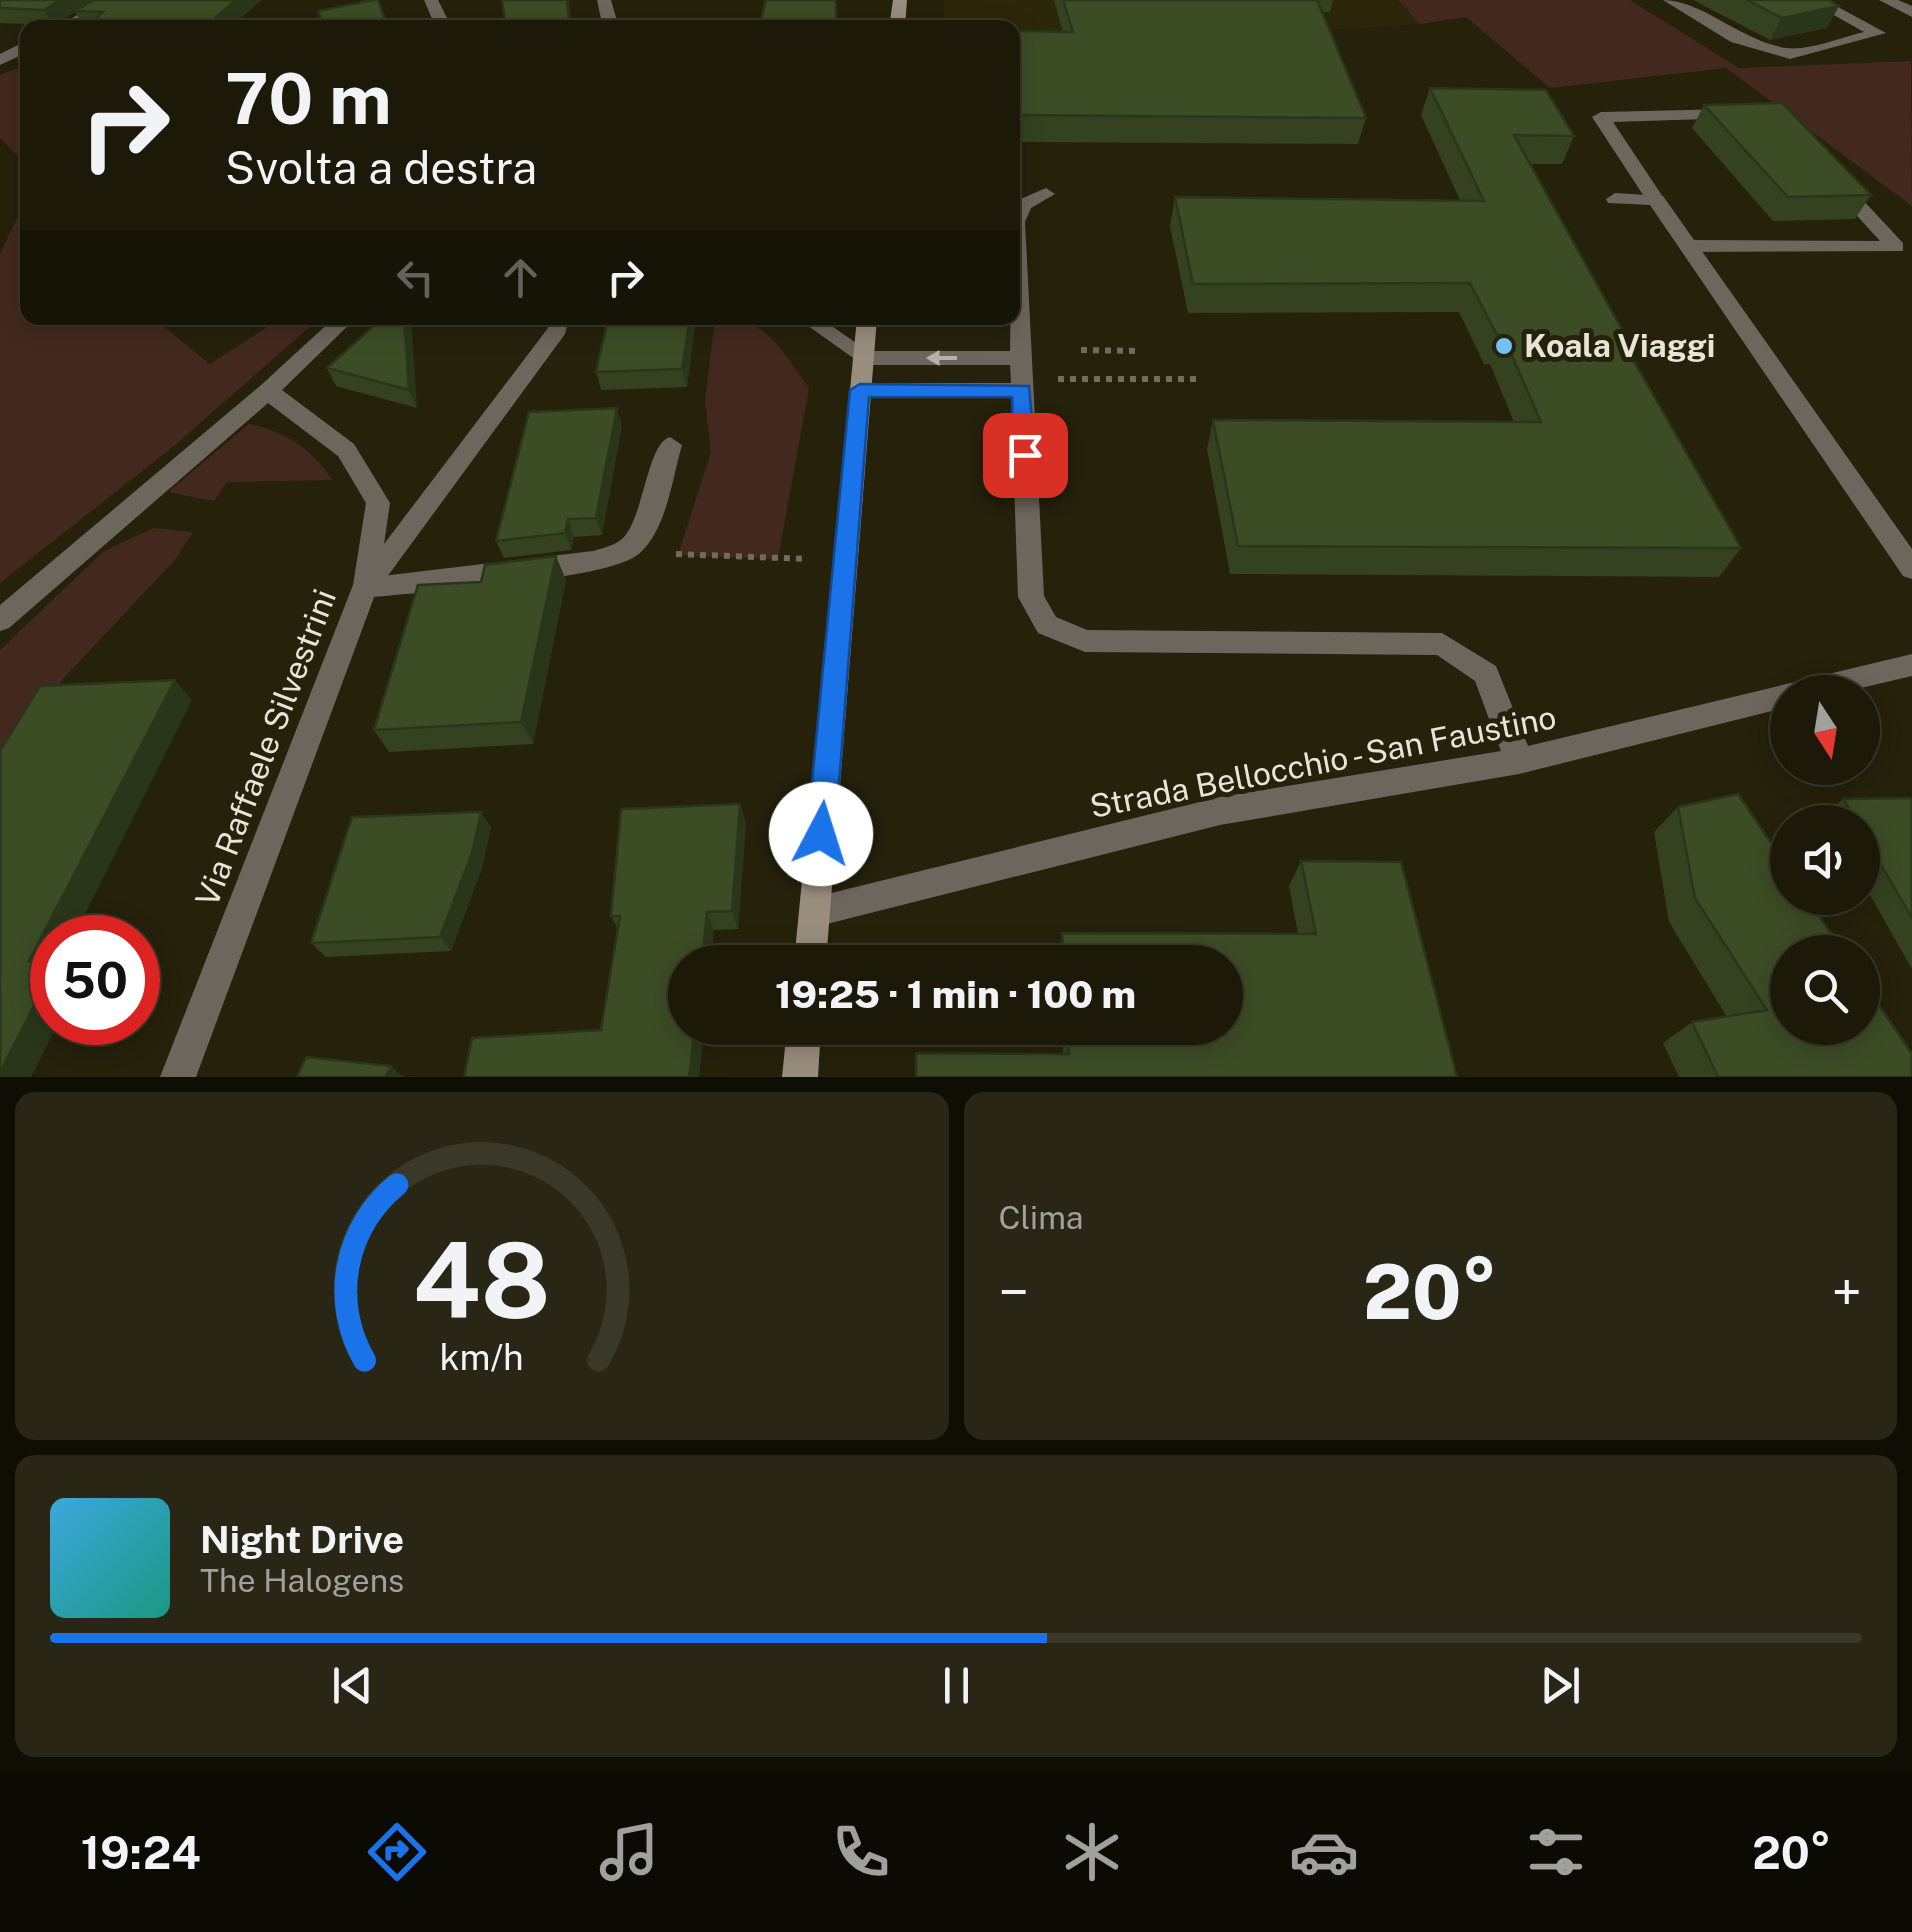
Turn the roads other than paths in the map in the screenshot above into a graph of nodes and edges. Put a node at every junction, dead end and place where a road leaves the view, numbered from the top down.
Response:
1 (114, 0) edge
2 (1648, 0) edge
3 (1670, 0) edge
4 (1814, 0) edge
5 (1886, 0) edge
6 (1912, 12) edge
7 (77, 20) edge
8 (1790, 54) junction
9 (1752, 114) edge
10 (1821, 166) edge
11 (1046, 194) dead end
12 (1615, 200) dead end
13 (1656, 200) junction
14 (1020, 211) edge
15 (1688, 246) junction
16 (339, 325) edge
17 (558, 325) edge
18 (816, 325) edge
19 (866, 325) edge
20 (1019, 325) edge
21 (863, 358) junction
22 (1021, 376) junction
23 (860, 390) junction
24 (268, 391) junction
25 (670, 445) dead end
26 (1912, 570) edge
27 (365, 588) junction
28 (0, 620) edge
29 (1912, 664) edge
30 (1866, 675) edge
31 (1770, 699) edge
32 (1519, 761) junction
33 (814, 912) junction
34 (811, 945) edge
35 (803, 1045) edge
36 (178, 1077) edge
37 (800, 1077) edge

1 - 7 street
2 - 8 street
3 - 8 street
4 - 8 street
5 - 6 street
9 - 13 street
10 - 15 street
11 - 14 street
12 - 13 street
13 - 15 street
15 - 26 street
16 - 24 street
17 - 27 street, Via Raffaele Silvestrini
18 - 21 street
19 - 21 main road
20 - 22 street
22 -> 21 street
21 - 23 main road
22 - 23 street
22 - 32 street
23 - 33 main road
24 - 27 street
24 - 28 street
25 - 27 street
27 - 36 street, Via Raffaele Silvestrini
29 - 30 street
31 - 32 street, Strada Bellocchio - San Faustino
32 - 33 street, Strada Bellocchio - San Faustino
33 - 34 main road
35 - 37 main road

